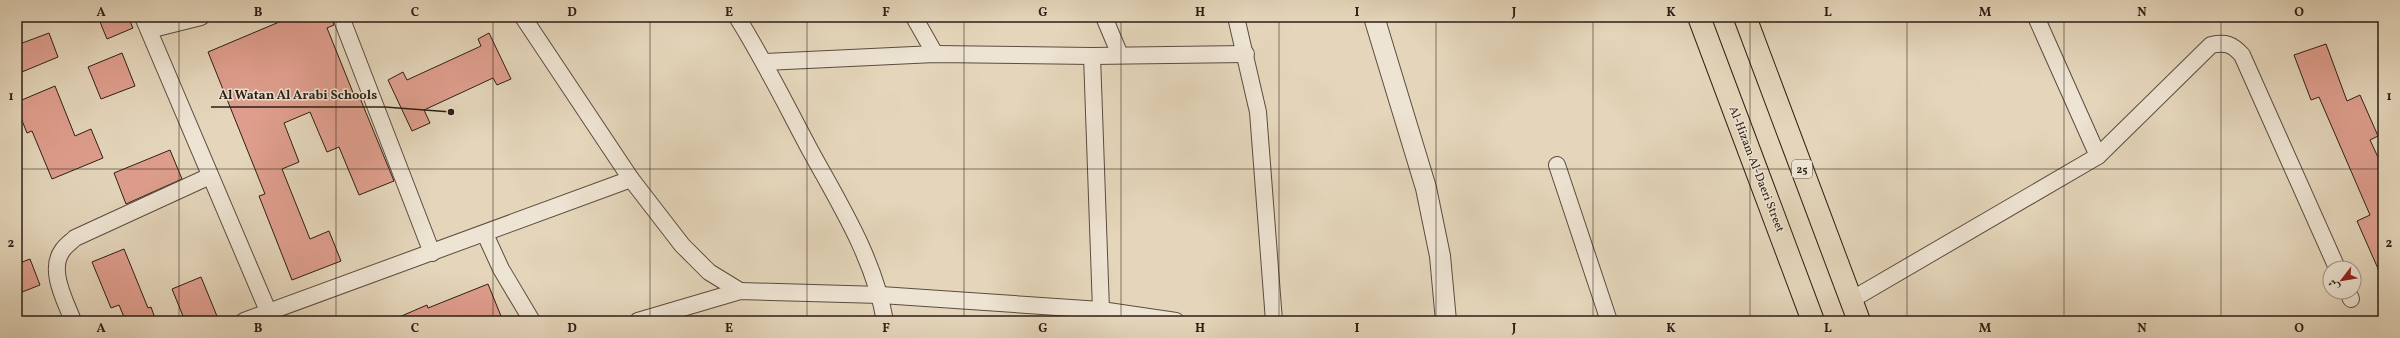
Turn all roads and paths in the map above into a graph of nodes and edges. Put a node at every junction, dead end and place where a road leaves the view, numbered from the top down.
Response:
1 (200, 17) edge
2 (341, 17) edge
3 (523, 17) edge
4 (737, 17) edge
5 (914, 17) edge
6 (1104, 17) edge
7 (1236, 17) edge
8 (1374, 17) edge
9 (1699, 17) edge
10 (1745, 17) edge
11 (2036, 17) edge
12 (146, 23) edge
13 (936, 54) junction
14 (1246, 54) junction
15 (1120, 55) junction
16 (1092, 56) junction
17 (765, 62) junction
18 (2098, 156) junction
19 (1557, 165) dead end
20 (210, 176) junction
21 (630, 179) junction
22 (485, 234) junction
23 (432, 253) junction
24 (2333, 260) edge
25 (740, 291) junction
26 (881, 295) junction
27 (1851, 300) junction
28 (1101, 310) junction
29 (268, 311) junction
30 (1142, 319) edge
31 (74, 321) edge
32 (244, 321) edge
33 (532, 321) edge
34 (638, 321) edge
35 (885, 321) edge
36 (1176, 321) edge
37 (1274, 321) edge
38 (1446, 321) edge
39 (1608, 321) edge
40 (1813, 321) edge
41 (1859, 321) edge

1 - 12 street
2 - 23 street
3 - 21 street
4 - 17 street
5 - 13 street
6 - 15 street
7 - 14 street
8 - 38 street
9 - 40 highway, Al-Hizam Al-Daeri Street
10 - 27 highway, 25
11 - 18 street
12 - 20 street
13 - 16 street
13 - 17 street
14 - 15 street
14 - 37 street
15 - 16 street
16 - 28 street
17 - 26 street
18 - 24 street
18 - 27 street
19 - 39 street
20 - 29 street
20 - 31 street
21 - 22 street
21 - 25 street
22 - 23 street
22 - 33 street
23 - 29 street
25 - 26 street
25 - 34 street
26 - 28 street
26 - 35 street
27 - 41 highway, 25
28 - 30 street
29 - 32 street
30 - 36 street

